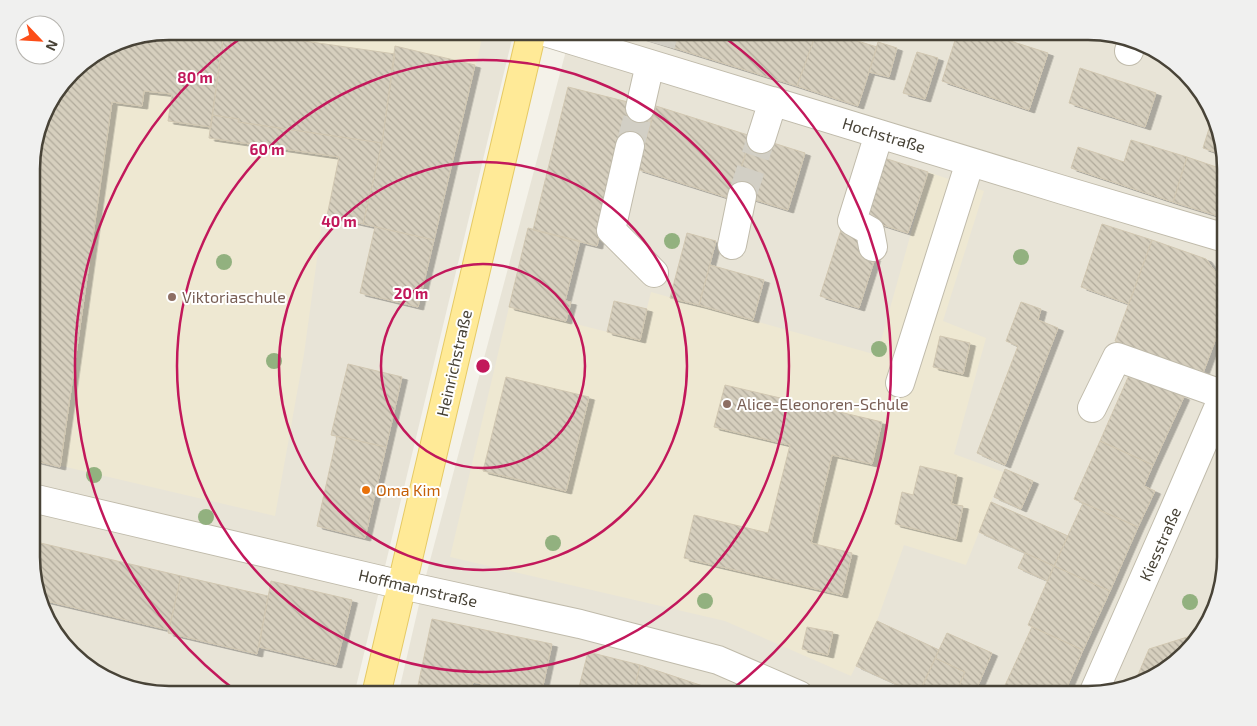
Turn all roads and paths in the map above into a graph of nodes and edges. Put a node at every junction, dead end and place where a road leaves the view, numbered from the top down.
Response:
1 (530, 40) edge
2 (580, 40) edge
3 (655, 58) junction
4 (774, 101) junction
5 (640, 108) tunnel mouth
6 (879, 134) junction
7 (761, 139) tunnel mouth
8 (630, 146) tunnel mouth
9 (970, 162) junction
10 (742, 196) tunnel mouth
11 (1217, 235) edge
12 (732, 245) dead end
13 (873, 247) dead end
14 (654, 274) dead end
15 (900, 383) dead end
16 (1217, 391) edge
17 (1092, 408) dead end
18 (1217, 412) edge
19 (40, 500) edge
20 (402, 585) junction
21 (378, 686) edge
22 (779, 686) edge
23 (1097, 686) edge

1 - 20 main road, Heinrichstraße
2 - 3 street, Hochstraße
3 - 4 street, Hochstraße
3 - 5 street
4 - 6 street, Hochstraße
4 - 7 street
6 - 9 street, Hochstraße
6 - 13 street
8 - 14 street
9 - 11 street, Hochstraße
9 - 15 street
10 - 12 street
16 - 17 street
18 - 23 street, Kiesstraße
19 - 20 street, Hoffmannstraße
20 - 21 main road, Heinrichstraße
20 - 22 street, Hoffmannstraße

